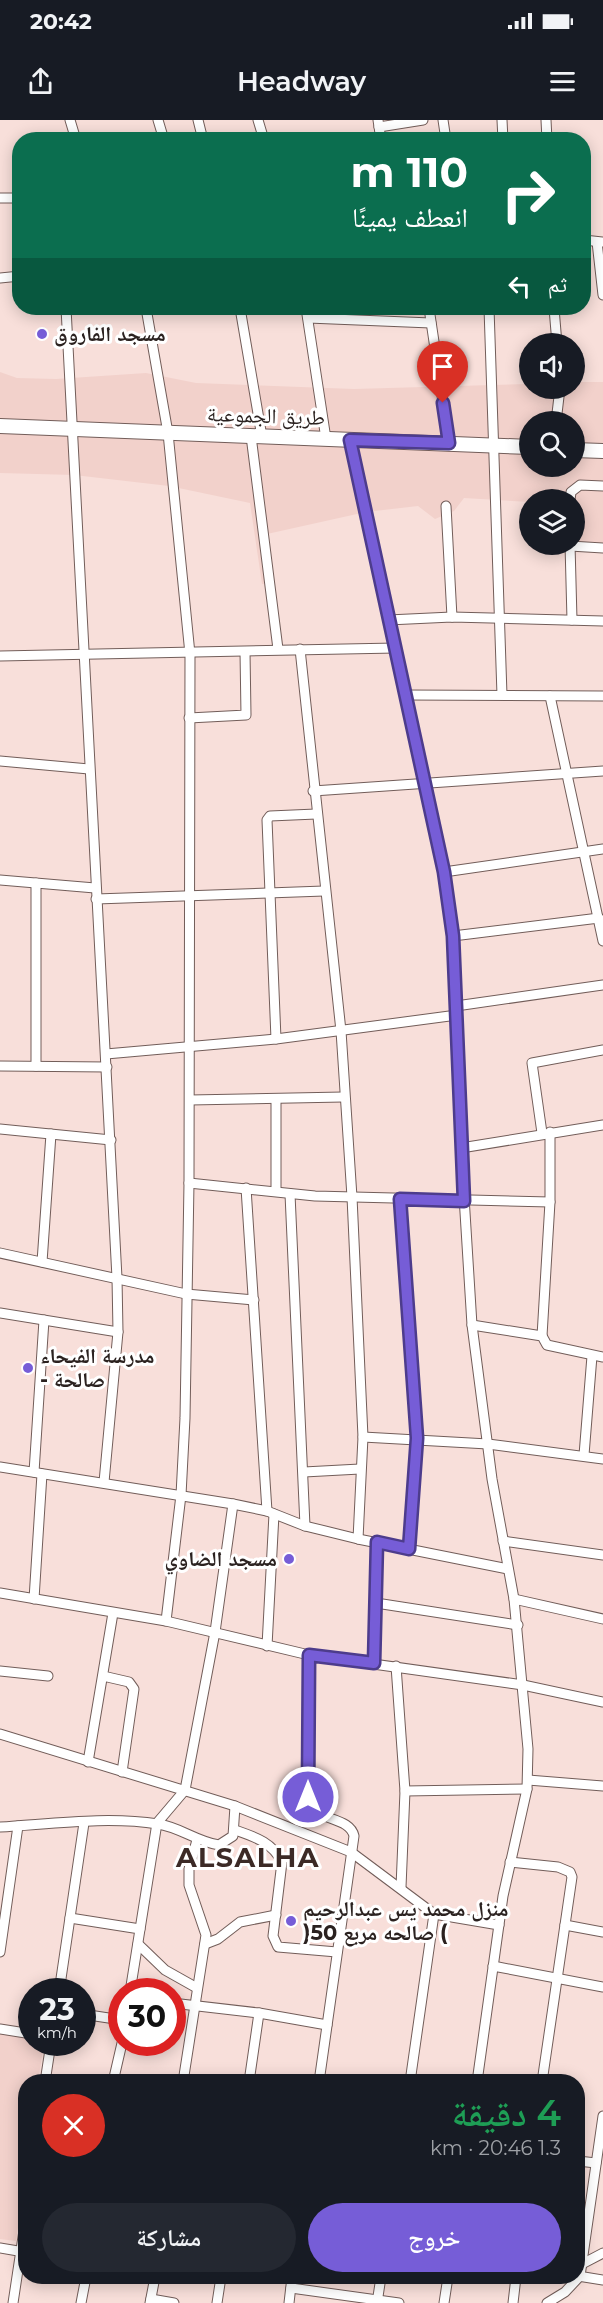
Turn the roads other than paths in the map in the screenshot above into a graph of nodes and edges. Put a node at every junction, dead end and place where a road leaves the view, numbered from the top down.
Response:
1 (423, 120) edge
2 (378, 123) edge
3 (600, 242) edge
4 (603, 295) edge
5 (66, 315) edge
6 (147, 315) edge
7 (241, 315) edge
8 (307, 315) edge
9 (430, 315) edge
10 (489, 315) edge
11 (554, 315) edge
12 (308, 318) junction
13 (432, 323) junction
14 (555, 333) edge
15 (0, 426) edge
16 (72, 429) junction
17 (168, 433) junction
18 (256, 437) junction
19 (326, 439) junction
20 (350, 440) junction
21 (449, 443) junction
22 (496, 445) junction
23 (519, 446) edge
24 (585, 450) edge
25 (603, 451) edge
26 (603, 486) edge
27 (575, 489) edge
28 (446, 506) dead end
29 (585, 546) edge
30 (603, 548) edge
31 (570, 555) edge
32 (452, 617) junction
33 (497, 618) junction
34 (388, 620) junction
35 (572, 620) junction
36 (603, 621) edge
37 (396, 648) junction
38 (278, 649) junction
39 (300, 649) junction
40 (245, 652) junction
41 (83, 654) junction
42 (190, 654) junction
43 (0, 656) edge
44 (406, 695) junction
45 (502, 695) junction
46 (550, 696) junction
47 (603, 696) edge
48 (189, 718) junction
49 (0, 761) edge
50 (89, 769) junction
51 (603, 771) edge
52 (566, 773) junction
53 (424, 781) junction
54 (314, 791) junction
55 (316, 814) junction
56 (603, 849) edge
57 (585, 851) junction
58 (444, 872) junction
59 (0, 880) edge
60 (36, 883) junction
61 (95, 888) junction
62 (324, 891) junction
63 (270, 892) junction
64 (190, 894) junction
65 (96, 899) junction
66 (599, 918) junction
67 (453, 936) junction
68 (603, 941) edge
69 (603, 985) edge
70 (456, 1011) junction
71 (340, 1031) junction
72 (276, 1039) junction
73 (188, 1045) junction
74 (603, 1050) edge
75 (106, 1054) junction
76 (0, 1066) edge
77 (36, 1066) junction
78 (107, 1067) junction
79 (343, 1097) junction
80 (276, 1099) junction
81 (189, 1100) junction
82 (603, 1125) edge
83 (0, 1129) edge
84 (546, 1132) junction
85 (51, 1134) junction
86 (111, 1140) junction
87 (461, 1148) junction
88 (189, 1183) junction
89 (246, 1188) junction
90 (276, 1191) junction
91 (290, 1194) junction
92 (352, 1197) junction
93 (400, 1199) junction
94 (464, 1201) junction
95 (550, 1202) junction
96 (0, 1253) edge
97 (42, 1262) junction
98 (117, 1278) junction
99 (186, 1293) junction
100 (254, 1300) junction
101 (0, 1313) edge
102 (44, 1320) junction
103 (472, 1325) junction
104 (118, 1332) junction
105 (542, 1336) junction
106 (592, 1356) junction
107 (603, 1356) edge
108 (363, 1437) junction
109 (417, 1438) junction
110 (488, 1444) junction
111 (584, 1455) junction
112 (603, 1459) edge
113 (0, 1467) edge
114 (360, 1469) junction
115 (304, 1472) junction
116 (38, 1473) junction
117 (104, 1482) junction
118 (181, 1495) junction
119 (233, 1504) junction
120 (271, 1513) junction
121 (305, 1526) junction
122 (358, 1539) junction
123 (503, 1541) junction
124 (377, 1542) junction
125 (409, 1549) junction
126 (603, 1555) edge
127 (508, 1569) junction
128 (0, 1593) edge
129 (34, 1599) junction
130 (514, 1599) junction
131 (376, 1602) junction
132 (113, 1613) junction
133 (603, 1619) edge
134 (166, 1621) junction
135 (518, 1625) junction
136 (215, 1632) junction
137 (267, 1646) junction
138 (309, 1655) junction
139 (374, 1663) junction
140 (396, 1666) junction
141 (0, 1671) edge
142 (48, 1676) dead end
143 (103, 1676) junction
144 (523, 1684) junction
145 (603, 1702) edge
146 (0, 1734) edge
147 (88, 1762) junction
148 (122, 1772) junction
149 (527, 1784) junction
150 (603, 1786) edge
151 (185, 1790) junction
152 (405, 1791) junction
153 (235, 1806) junction
154 (84, 1823) junction
155 (157, 1824) junction
156 (18, 1826) junction
157 (0, 1827) edge
158 (235, 1830) junction
159 (197, 1840) junction
160 (351, 1852) junction
161 (510, 1862) junction
162 (401, 1887) junction
163 (3, 1912) edge
164 (434, 1914) junction
165 (276, 1915) junction
166 (70, 1918) junction
167 (499, 1925) junction
168 (565, 1925) junction
169 (140, 1929) junction
170 (603, 1932) edge
171 (138, 1944) junction
172 (205, 1944) junction
173 (0, 1952) edge
174 (337, 1952) junction
175 (493, 1966) junction
176 (61, 1978) edge
177 (132, 1978) edge
178 (557, 1978) junction
179 (603, 1987) edge
180 (196, 1988) junction
181 (186, 2004) edge
182 (194, 2004) junction
183 (259, 2013) junction
184 (327, 2025) junction
185 (0, 2029) edge
186 (18, 2032) edge
187 (49, 2056) edge
188 (119, 2056) edge
189 (46, 2074) edge
190 (115, 2074) edge
191 (184, 2074) edge
192 (250, 2074) edge
193 (320, 2074) edge
194 (411, 2074) edge
195 (478, 2074) edge
196 (543, 2074) edge
197 (603, 2116) edge
198 (603, 2122) edge
199 (585, 2162) edge
200 (596, 2163) junction
201 (585, 2242) edge
202 (0, 2248) edge
203 (18, 2251) edge
204 (603, 2253) edge
205 (585, 2262) edge
206 (585, 2277) edge
207 (18, 2278) edge
208 (603, 2280) edge
209 (85, 2284) edge
210 (153, 2284) edge
211 (220, 2284) edge
212 (291, 2284) edge
213 (380, 2284) edge
214 (447, 2284) edge
215 (515, 2284) edge
216 (572, 2284) edge
217 (291, 2288) junction
218 (151, 2301) edge
219 (377, 2301) edge
220 (13, 2303) edge
221 (81, 2303) edge
222 (174, 2303) edge
223 (217, 2303) edge
224 (289, 2303) edge
225 (399, 2303) edge
226 (444, 2303) edge
227 (513, 2303) edge
228 (547, 2303) edge

1 - 2 street
3 - 4 street
5 - 16 street
6 - 17 street
7 - 18 street
8 - 12 street
9 - 13 street
10 - 22 street
11 - 14 street
12 - 13 street
12 - 19 street
13 - 21 street
15 - 16 main road, طريق الجموعية
16 - 17 main road, طريق الجموعية
16 - 41 street
17 - 18 main road, طريق الجموعية
17 - 42 street
18 - 19 main road, طريق الجموعية
18 - 38 street
19 - 20 main road, طريق الجموعية
20 - 21 main road, طريق الجموعية
20 - 34 street
21 - 22 main road, طريق الجموعية
22 - 23 main road, طريق الجموعية
22 - 33 street
24 - 25 main road
26 - 27 street
28 - 32 street
29 - 30 street
31 - 35 street
32 - 33 street
32 - 34 street
33 - 35 street
33 - 45 street
34 - 37 street
35 - 36 street
37 - 39 street
37 - 44 street
38 - 39 street
38 - 40 street
39 - 54 street
40 - 42 street
40 - 48 street
41 - 42 street
41 - 43 street
41 - 50 street
42 - 48 street
44 - 45 street
44 - 53 street
45 - 46 street
46 - 47 street
46 - 52 street
48 - 64 street
49 - 50 street
50 - 61 street
51 - 52 street
52 - 53 street
52 - 57 street
53 - 54 street
53 - 58 street
54 - 55 street
55 - 62 street
55 - 63 street
56 - 57 street
57 - 58 street
57 - 66 street
58 - 67 street
59 - 60 street
60 - 61 street
60 - 77 street
61 - 65 street
62 - 63 street
62 - 71 street
63 - 64 street
63 - 72 street
64 - 65 street
64 - 73 street
65 - 75 street
66 - 67 street
66 - 68 street
67 - 70 street
69 - 70 street
70 - 71 street
70 - 87 street
71 - 72 street
71 - 79 street
72 - 73 street
73 - 75 street
73 - 81 street
74 - 84 street
75 - 78 street
76 - 77 street
77 - 78 street
78 - 86 street
79 - 80 street
79 - 92 street
80 - 81 street
80 - 90 street
81 - 88 street
82 - 84 street
83 - 85 street
84 - 87 street
84 - 95 street
85 - 86 street
85 - 97 street
86 - 98 street
87 - 94 street
88 - 89 street
88 - 99 street
89 - 90 street
89 - 100 street
90 - 91 street
91 - 92 street
91 - 115 street
92 - 93 street
92 - 108 street
93 - 94 street
93 - 109 street
94 - 95 street
94 - 103 street
95 - 105 street
96 - 97 street
97 - 98 street
98 - 99 street
98 - 104 street
99 - 100 street
99 - 118 street
100 - 120 street
101 - 102 street
102 - 104 street
102 - 116 street
103 - 105 street
103 - 110 street
104 - 117 street
105 - 106 street
106 - 107 street
106 - 111 street
108 - 109 street
108 - 114 street
109 - 110 street
109 - 125 street
110 - 111 street
110 - 123 street
111 - 112 street
113 - 116 street
114 - 115 street
114 - 122 street
115 - 121 street
116 - 117 street
116 - 129 street
117 - 118 street
118 - 119 street
118 - 134 street
119 - 120 street
119 - 136 street
120 - 121 street
120 - 137 street
121 - 122 street
122 - 124 street
123 - 126 street
123 - 127 street
124 - 125 street
124 - 131 street
125 - 127 street
127 - 130 street
128 - 129 street
129 - 132 street
130 - 133 street
130 - 135 street
131 - 135 street
131 - 139 street
132 - 134 street
132 - 143 street
134 - 136 street
135 - 144 street
136 - 137 street
136 - 151 street
137 - 138 street
138 - 139 street
138 - 160 street
139 - 140 street
140 - 144 street
140 - 152 street
141 - 142 street
143 - 147 street
143 - 148 street
144 - 145 street
144 - 149 street
146 - 147 street
147 - 148 street
148 - 151 street
149 - 150 street
149 - 152 street
149 - 161 street
151 - 153 street
151 - 155 street
152 - 162 street
153 - 158 street
153 - 160 street
154 - 155 street
154 - 156 street
154 - 166 street
155 - 159 street
155 - 169 street
156 - 157 street
156 - 163 street
158 - 159 street
158 - 165 street
159 - 172 street
160 - 162 street
160 - 174 street
161 - 167 street
161 - 168 street
162 - 164 street
163 - 173 street
164 - 167 street
164 - 194 street
165 - 172 street
165 - 174 street
166 - 169 street
166 - 176 street
167 - 175 street
168 - 170 street
168 - 178 street
169 - 171 street
171 - 177 street
171 - 180 street
172 - 180 street
174 - 184 street
175 - 178 street
175 - 195 street
178 - 179 street
178 - 196 street
180 - 182 street
181 - 182 street
182 - 183 street
182 - 191 street
183 - 184 street
183 - 192 street
184 - 193 street
185 - 186 street
187 - 189 street
188 - 190 street
197 - 198 street
198 - 200 street
199 - 200 street
200 - 201 street
202 - 203 street
204 - 205 street
206 - 208 street
207 - 220 street
209 - 221 street
210 - 218 street
211 - 223 street
212 - 217 street
213 - 219 street
214 - 226 street
215 - 227 street
216 - 228 street
217 - 219 street
217 - 224 street
218 - 222 street
219 - 225 street

